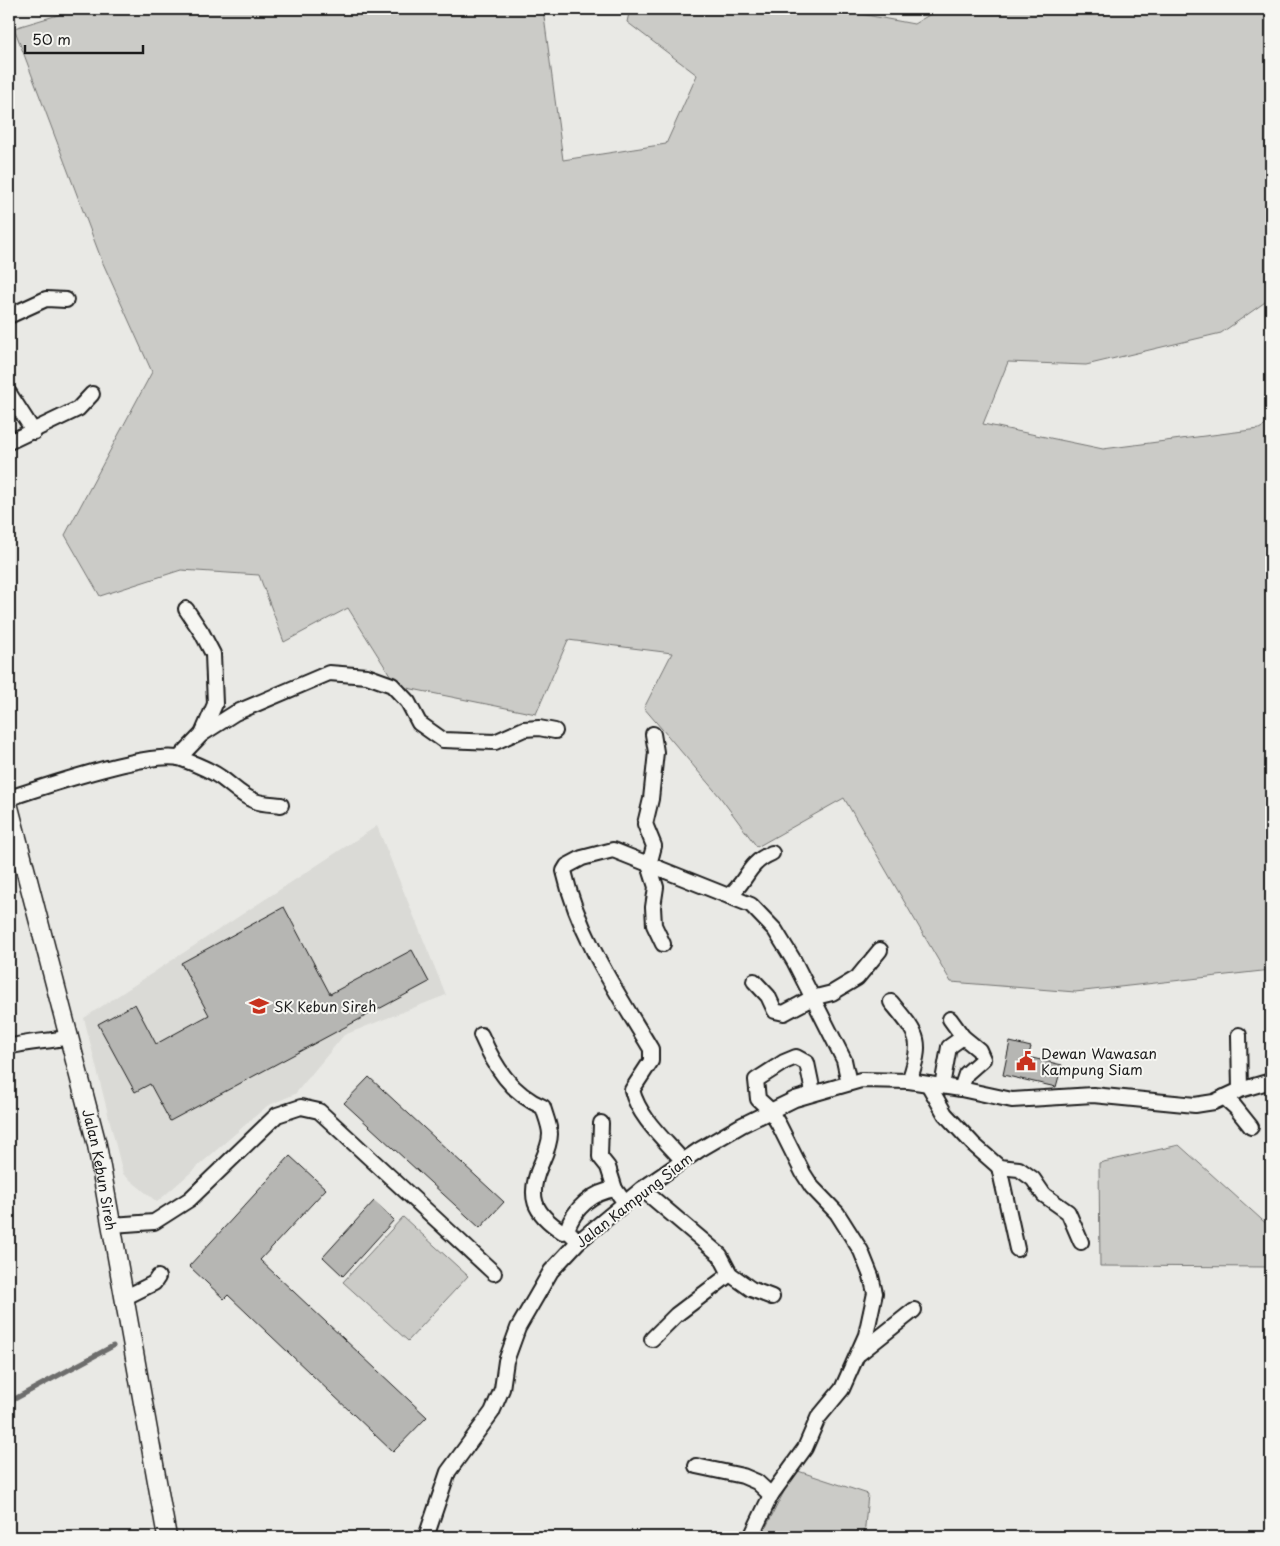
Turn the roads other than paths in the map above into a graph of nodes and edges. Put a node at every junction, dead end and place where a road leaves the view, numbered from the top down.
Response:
1 (66, 300) dead end
2 (9, 316) edge
3 (9, 393) edge
4 (92, 394) dead end
5 (34, 432) junction
6 (9, 442) edge
7 (186, 609) dead end
8 (555, 731) dead end
9 (202, 734) junction
10 (653, 734) dead end
11 (179, 758) junction
12 (9, 798) edge
13 (281, 805) dead end
14 (9, 807) edge
15 (772, 853) dead end
16 (649, 865) junction
17 (729, 896) junction
18 (663, 944) dead end
19 (880, 950) dead end
20 (754, 981) dead end
21 (812, 998) junction
22 (891, 1002) dead end
23 (950, 1019) dead end
24 (481, 1035) dead end
25 (1239, 1035) dead end
26 (69, 1037) junction
27 (962, 1037) junction
28 (9, 1047) edge
29 (909, 1081) junction
30 (1271, 1081) edge
31 (849, 1082) junction
32 (928, 1084) junction
33 (942, 1086) junction
34 (961, 1089) junction
35 (1240, 1090) junction
36 (813, 1092) junction
37 (1224, 1098) junction
38 (770, 1110) junction
39 (601, 1123) dead end
40 (1251, 1127) dead end
41 (683, 1161) junction
42 (998, 1167) junction
43 (615, 1189) junction
44 (642, 1190) junction
45 (625, 1203) junction
46 (112, 1225) junction
47 (567, 1230) junction
48 (578, 1242) junction
49 (1081, 1242) dead end
50 (1017, 1249) dead end
51 (494, 1273) dead end
52 (730, 1274) junction
53 (158, 1277) dead end
54 (124, 1298) junction
55 (772, 1298) dead end
56 (914, 1310) dead end
57 (652, 1338) dead end
58 (859, 1353) junction
59 (696, 1466) dead end
60 (771, 1495) junction
61 (167, 1537) edge
62 (426, 1537) edge
63 (751, 1537) edge

1 - 2 street
3 - 5 street
4 - 5 street
5 - 6 street
7 - 9 street
8 - 9 street
9 - 11 street
10 - 16 street
11 - 12 street
11 - 13 street
14 - 26 street, Jalan Kebun Sireh
15 - 17 street
16 - 17 street
16 - 18 street
16 - 41 street
17 - 21 street
19 - 21 street
20 - 21 street
21 - 31 street
22 - 29 street
23 - 27 street
24 - 47 street
25 - 35 street
26 - 28 street
26 - 46 street, Jalan Kebun Sireh
27 - 33 street
27 - 34 street
29 - 31 street, Jalan Kampung Siam
29 - 32 street, Jalan Kampung Siam
30 - 35 street, Jalan Kampung Siam
31 - 36 street, Jalan Kampung Siam
32 - 33 street, Jalan Kampung Siam
32 - 42 street
33 - 34 street, Jalan Kampung Siam
34 - 37 street, Jalan Kampung Siam
35 - 37 street, Jalan Kampung Siam
36 - 38 street, Jalan Kampung Siam
36 - 38 street
37 - 40 street
38 - 41 street, Jalan Kampung Siam
38 - 58 street
39 - 43 street
41 - 44 street, Jalan Kampung Siam
42 - 49 street
42 - 50 street
43 - 45 street
43 - 47 street
44 - 45 street, Jalan Kampung Siam
44 - 52 street
45 - 48 street, Jalan Kampung Siam
46 - 51 street
46 - 54 street, Jalan Kebun Sireh
47 - 48 street
48 - 62 street, Jalan Kampung Siam
52 - 55 street
52 - 57 street
53 - 54 street
54 - 61 street, Jalan Kebun Sireh
56 - 58 street
58 - 60 street
59 - 60 street
60 - 63 street

